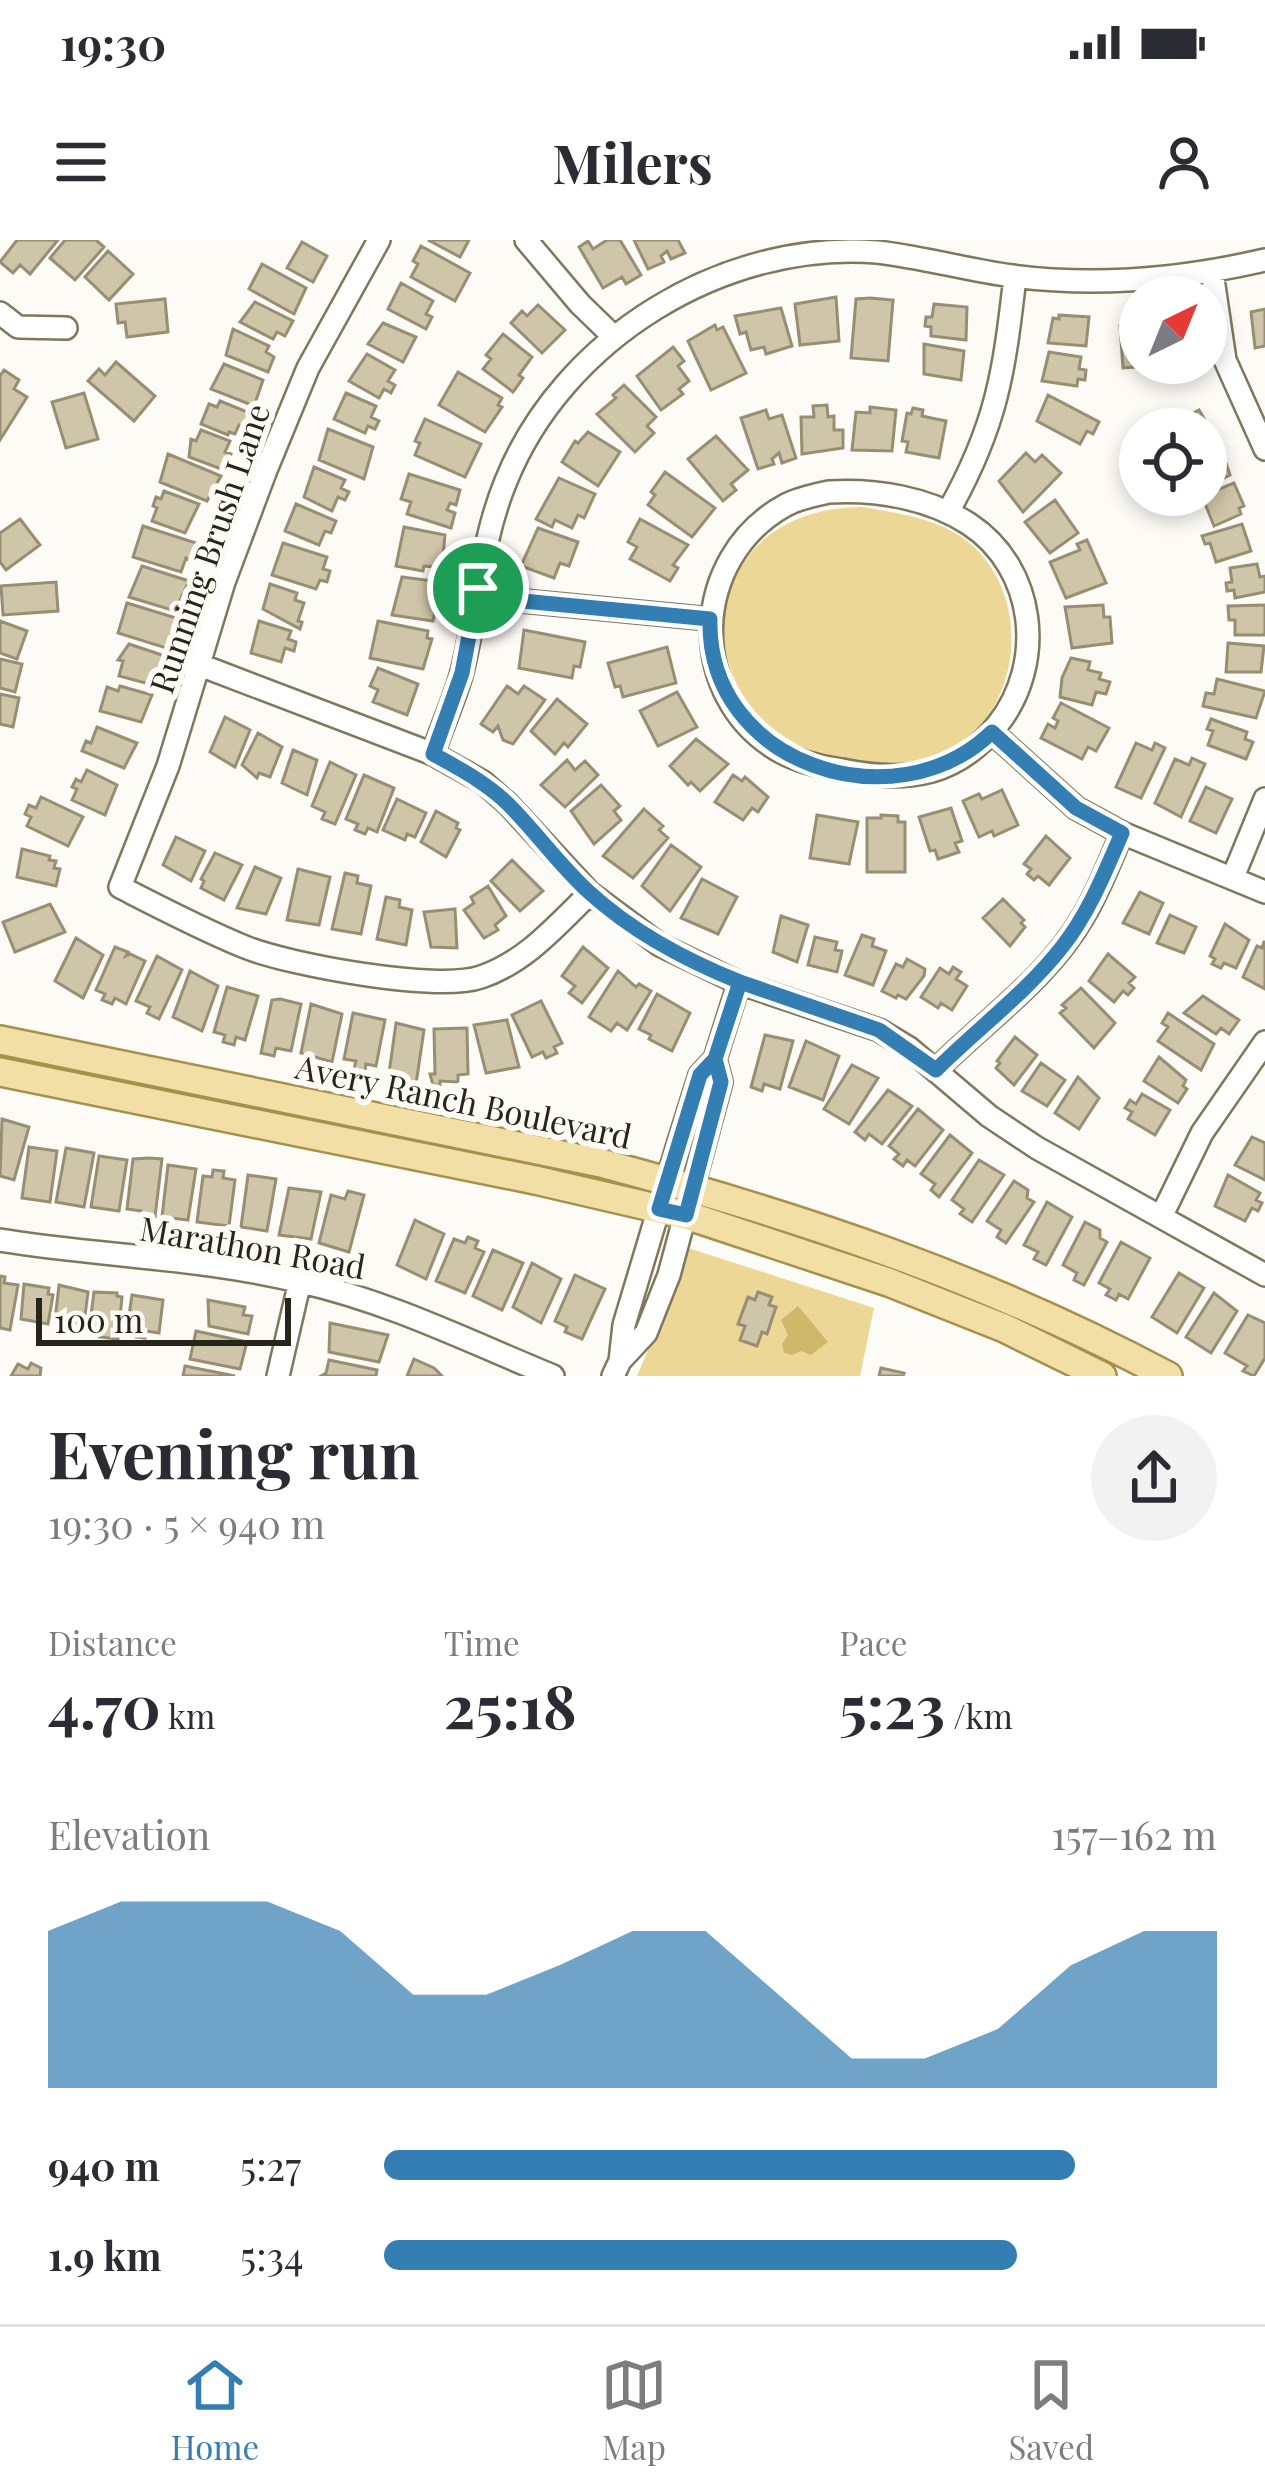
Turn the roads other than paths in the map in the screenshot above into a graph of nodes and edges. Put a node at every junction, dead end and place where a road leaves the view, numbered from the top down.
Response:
1 (379, 240) edge
2 (526, 240) edge
3 (759, 240) edge
4 (1265, 260) edge
5 (766, 263) junction
6 (1212, 272) junction
7 (1015, 277) junction
8 (0, 313) edge
9 (66, 328) dead end
10 (614, 337) junction
11 (1265, 449) edge
12 (948, 512) junction
13 (478, 588) junction
14 (710, 619) junction
15 (200, 665) junction
16 (992, 732) junction
17 (433, 754) junction
18 (1265, 799) edge
19 (1122, 833) junction
20 (1233, 877) junction
21 (1265, 892) edge
22 (590, 893) junction
23 (740, 982) junction
24 (0, 1040) edge
25 (1265, 1042) edge
26 (936, 1070) junction
27 (0, 1072) edge
28 (676, 1198) junction
29 (1162, 1215) junction
30 (0, 1240) edge
31 (1265, 1275) edge
32 (300, 1281) junction
33 (617, 1368) edge
34 (278, 1376) edge
35 (553, 1376) edge
36 (1102, 1376) edge
37 (1168, 1376) edge

1 - 15 street, Running Brush Lane
2 - 10 street
3 - 5 street
4 - 6 street
5 - 7 street
5 - 10 street
6 - 7 street
6 - 11 street
7 - 12 street
8 - 9 street
10 - 13 street
12 - 14 street
12 - 16 street
13 - 14 street
13 - 17 street
14 - 16 street
15 - 17 street
15 - 22 street, Running Brush Lane
16 - 19 street
17 - 22 street
18 - 20 street
19 - 20 street
19 - 26 street
20 - 21 street
22 - 23 street
23 - 26 street
23 - 28 street
24 - 28 main road, Avery Ranch Boulevard
25 - 29 street
26 - 29 street
27 - 28 main road, Avery Ranch Boulevard
28 - 33 street
28 - 36 main road, Avery Ranch Boulevard
28 - 37 main road, Avery Ranch Boulevard
29 - 31 street
30 - 32 street, Marathon Road
32 - 34 street
32 - 35 street, Marathon Road

